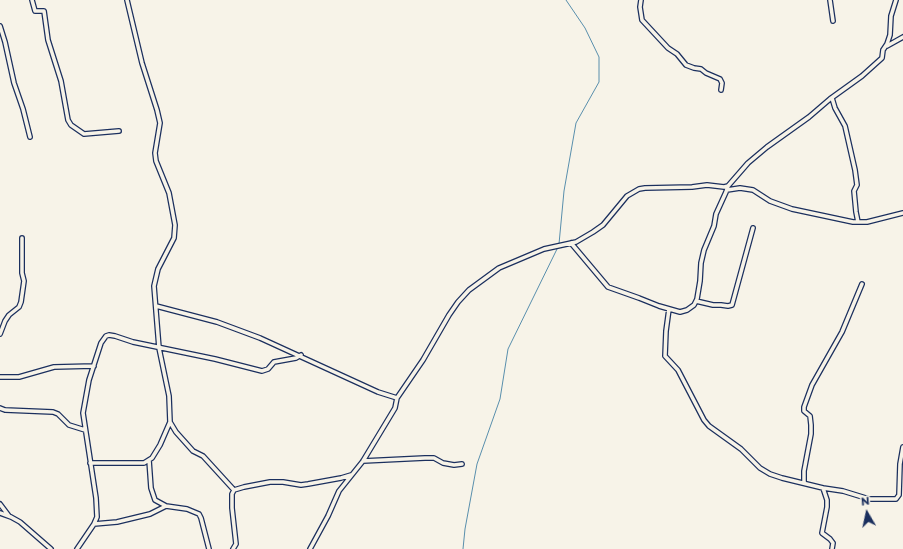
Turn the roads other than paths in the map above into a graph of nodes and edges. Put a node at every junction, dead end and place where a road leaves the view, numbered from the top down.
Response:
1 (32, 0) edge
2 (127, 0) edge
3 (641, 0) edge
4 (830, 0) edge
5 (896, 0) edge
6 (833, 21) dead end
7 (0, 26) edge
8 (903, 37) edge
9 (886, 46) junction
10 (721, 90) dead end
11 (832, 98) junction
12 (119, 131) dead end
13 (30, 137) dead end
14 (727, 188) junction
15 (903, 213) edge
16 (858, 222) junction
17 (753, 228) dead end
18 (22, 238) dead end
19 (571, 244) junction
20 (862, 284) dead end
21 (696, 302) junction
22 (156, 306) junction
23 (669, 309) junction
24 (0, 334) edge
25 (159, 348) junction
26 (301, 355) junction
27 (94, 366) junction
28 (0, 377) edge
29 (397, 398) junction
30 (0, 408) edge
31 (170, 422) junction
32 (85, 430) junction
33 (903, 447) edge
34 (149, 460) junction
35 (363, 462) junction
36 (90, 463) junction
37 (902, 463) edge
38 (462, 464) dead end
39 (352, 474) junction
40 (804, 483) junction
41 (823, 488) junction
42 (234, 490) junction
43 (0, 504) edge
44 (166, 506) junction
45 (0, 513) edge
46 (9, 516) junction
47 (94, 524) junction
48 (51, 549) edge
49 (77, 549) edge
50 (209, 549) edge
51 (233, 549) edge
52 (310, 549) edge
53 (832, 549) edge

1 - 12 street
2 - 22 street
3 - 10 street
4 - 6 street
5 - 9 street
7 - 13 street
8 - 9 street
9 - 11 street
11 - 14 street
11 - 16 street
14 - 16 street
14 - 19 street
14 - 21 street
15 - 16 street
17 - 21 street
18 - 24 street
19 - 23 street
19 - 29 street
20 - 40 street
21 - 23 street
22 - 25 street
22 - 26 street
23 - 40 street
25 - 26 street
25 - 27 street
25 - 31 street
26 - 29 street
27 - 28 street
27 - 32 street
29 - 35 street
30 - 32 street
31 - 34 street
31 - 42 street
32 - 36 street
33 - 37 street
34 - 36 street
34 - 44 street
35 - 38 street
35 - 39 street
36 - 47 street
37 - 41 street
39 - 42 street
39 - 52 street
40 - 41 street
41 - 53 street
42 - 51 street
43 - 46 street
44 - 47 street
44 - 50 street
45 - 46 street
46 - 48 street
47 - 49 street

